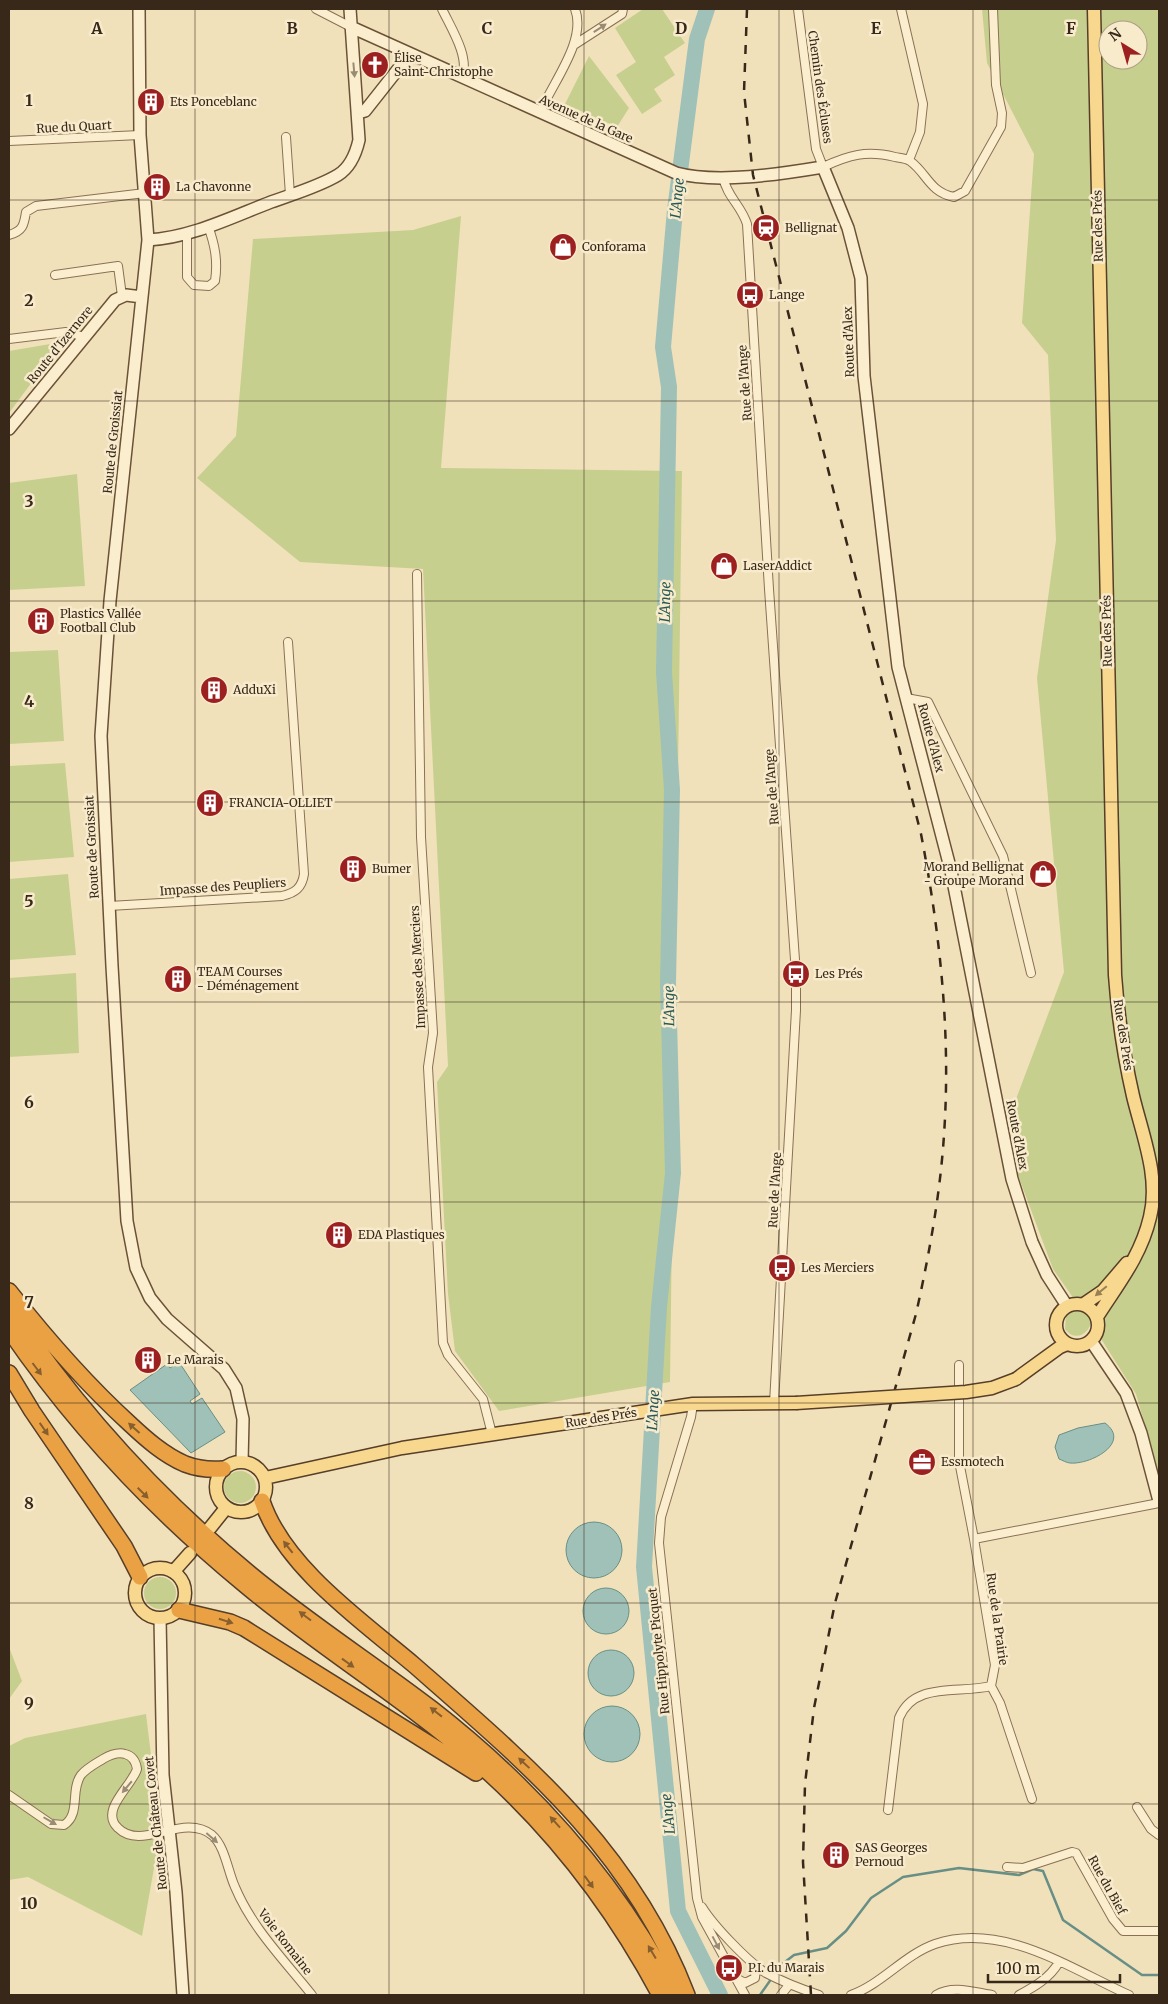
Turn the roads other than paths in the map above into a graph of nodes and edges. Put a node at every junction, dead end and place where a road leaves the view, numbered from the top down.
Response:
1 (139, 9) edge
2 (316, 9) edge
3 (350, 9) edge
4 (442, 9) edge
5 (575, 9) edge
6 (623, 9) edge
7 (798, 9) edge
8 (901, 9) edge
9 (993, 9) edge
10 (1094, 9) edge
11 (351, 27) junction
12 (574, 46) junction
13 (410, 54) junction
14 (462, 78) junction
15 (358, 112) junction
16 (540, 113) junction
17 (140, 135) junction
18 (286, 137) dead end
19 (9, 141) edge
20 (909, 160) junction
21 (823, 167) junction
22 (723, 177) junction
23 (145, 193) junction
24 (290, 195) junction
25 (208, 226) junction
26 (187, 233) junction
27 (9, 235) edge
28 (148, 240) junction
29 (55, 275) dead end
30 (122, 296) junction
31 (142, 296) junction
32 (85, 337) junction
33 (9, 339) edge
34 (9, 429) edge
35 (416, 574) dead end
36 (288, 642) dead end
37 (906, 698) junction
38 (109, 906) junction
39 (1031, 973) dead end
40 (1140, 1248) junction
41 (9, 1291) edge
42 (1084, 1304) junction
43 (1067, 1306) junction
44 (9, 1308) edge
45 (1097, 1318) junction
46 (9, 1330) edge
47 (1057, 1332) junction
48 (1091, 1341) junction
49 (1067, 1344) junction
50 (959, 1365) dead end
51 (9, 1373) edge
52 (1021, 1375) junction
53 (774, 1403) junction
54 (692, 1404) junction
55 (492, 1434) junction
56 (242, 1462) junction
57 (223, 1469) junction
58 (265, 1478) junction
59 (262, 1501) junction
60 (1159, 1502) edge
61 (226, 1508) junction
62 (210, 1528) dead end
63 (974, 1539) junction
64 (190, 1553) dead end
65 (174, 1571) junction
66 (140, 1577) junction
67 (179, 1610) junction
68 (160, 1618) junction
69 (991, 1686) junction
70 (9, 1795) edge
71 (1032, 1799) dead end
72 (523, 1806) junction
73 (1137, 1807) dead end
74 (888, 1810) dead end
75 (168, 1830) junction
76 (1159, 1834) edge
77 (1007, 1867) dead end
78 (697, 1898) junction
79 (1159, 1931) edge
80 (1059, 1962) junction
81 (756, 1965) junction
82 (734, 1977) junction
83 (790, 1985) junction
84 (183, 1995) edge
85 (312, 1995) edge
86 (660, 1995) edge
87 (675, 1995) edge
88 (687, 1995) edge
89 (745, 1995) edge
90 (781, 1995) edge
91 (819, 1995) edge
92 (851, 1995) edge
93 (936, 1995) edge
94 (992, 1995) edge
95 (1019, 1995) edge
96 (1129, 1995) edge

1 - 17 street, Route de Groissiat
2 - 11 street
3 - 11 street
4 - 14 street
5 - 12 street
12 -> 6 street
7 - 21 street, Chemin des Écluses
8 - 20 street
9 - 20 street
10 - 40 main road, Rue des Prés
11 - 13 street, Avenue de la Gare
11 -> 15 street
12 - 16 street
13 - 14 street, Avenue de la Gare
13 - 15 street
14 - 16 street, Avenue de la Gare
15 - 24 street
16 - 22 street, Avenue de la Gare
17 - 19 street, Rue du Quart
17 - 23 street, Route de Groissiat
18 - 24 street
20 - 21 street
21 - 22 street, Avenue de la Gare
21 - 37 street, Route d'Alex
22 - 53 street, Rue de l'Ange
23 - 27 street
23 - 28 street, Route de Groissiat
24 - 25 street
25 - 26 street
25 - 26 street
26 - 28 street
28 - 31 street, Route de Groissiat
29 - 30 street
30 - 31 street
30 - 32 street, Route d'Izernore
31 - 38 street, Route de Groissiat
32 - 33 street
32 - 34 street, Route d'Izernore
35 - 55 street, Impasse des Merciers
36 - 38 street, Impasse des Peupliers
37 - 39 street
37 - 43 street, Route d'Alex
38 - 56 street, Route de Groissiat
40 -> 42 main road, Rue des Prés
40 - 45 main road, Rue des Prés
57 -> 41 highway
42 - 43 main road
42 - 45 main road
43 - 47 main road
87 -> 44 highway
45 - 48 main road
46 -> 72 highway
47 - 49 main road
47 - 52 main road
48 - 49 main road
48 - 60 street
49 - 52 main road
50 - 63 street, Rue de la Prairie
51 -> 66 highway
52 - 53 main road, Rue des Prés, bridge
53 - 54 main road, Rue des Prés
54 - 55 main road, Rue des Prés
54 - 78 street, Rue Hippolyte Picquet
55 - 58 main road, Rue des Prés
56 - 57 main road
56 - 58 main road
57 - 61 main road
58 - 59 main road
59 - 61 main road
88 -> 59 highway
60 - 63 street
61 - 62 main road
63 - 69 street, Rue de la Prairie
64 - 65 main road
65 - 66 main road
65 - 67 main road
66 - 68 main road
67 - 68 main road
67 -> 72 highway
68 - 75 street, Route de Château Covet
69 - 71 street
69 - 74 street
70 -> 75 street, Voie Romaine
72 -> 86 highway
73 - 76 street
75 - 84 street, Route de Château Covet
75 -> 85 street, Voie Romaine
77 - 79 street, Rue du Bief
78 - 81 street, Rue Hippolyte Picquet
78 -> 82 street, Rue Hippolyte Picquet
80 - 92 street
80 - 95 street
80 - 96 street
81 - 82 street
81 - 83 street, Rue Hippolyte Picquet
82 - 89 street, Rue Hippolyte Picquet
83 - 90 street
83 - 91 street, Rue Hippolyte Picquet
93 - 94 street

